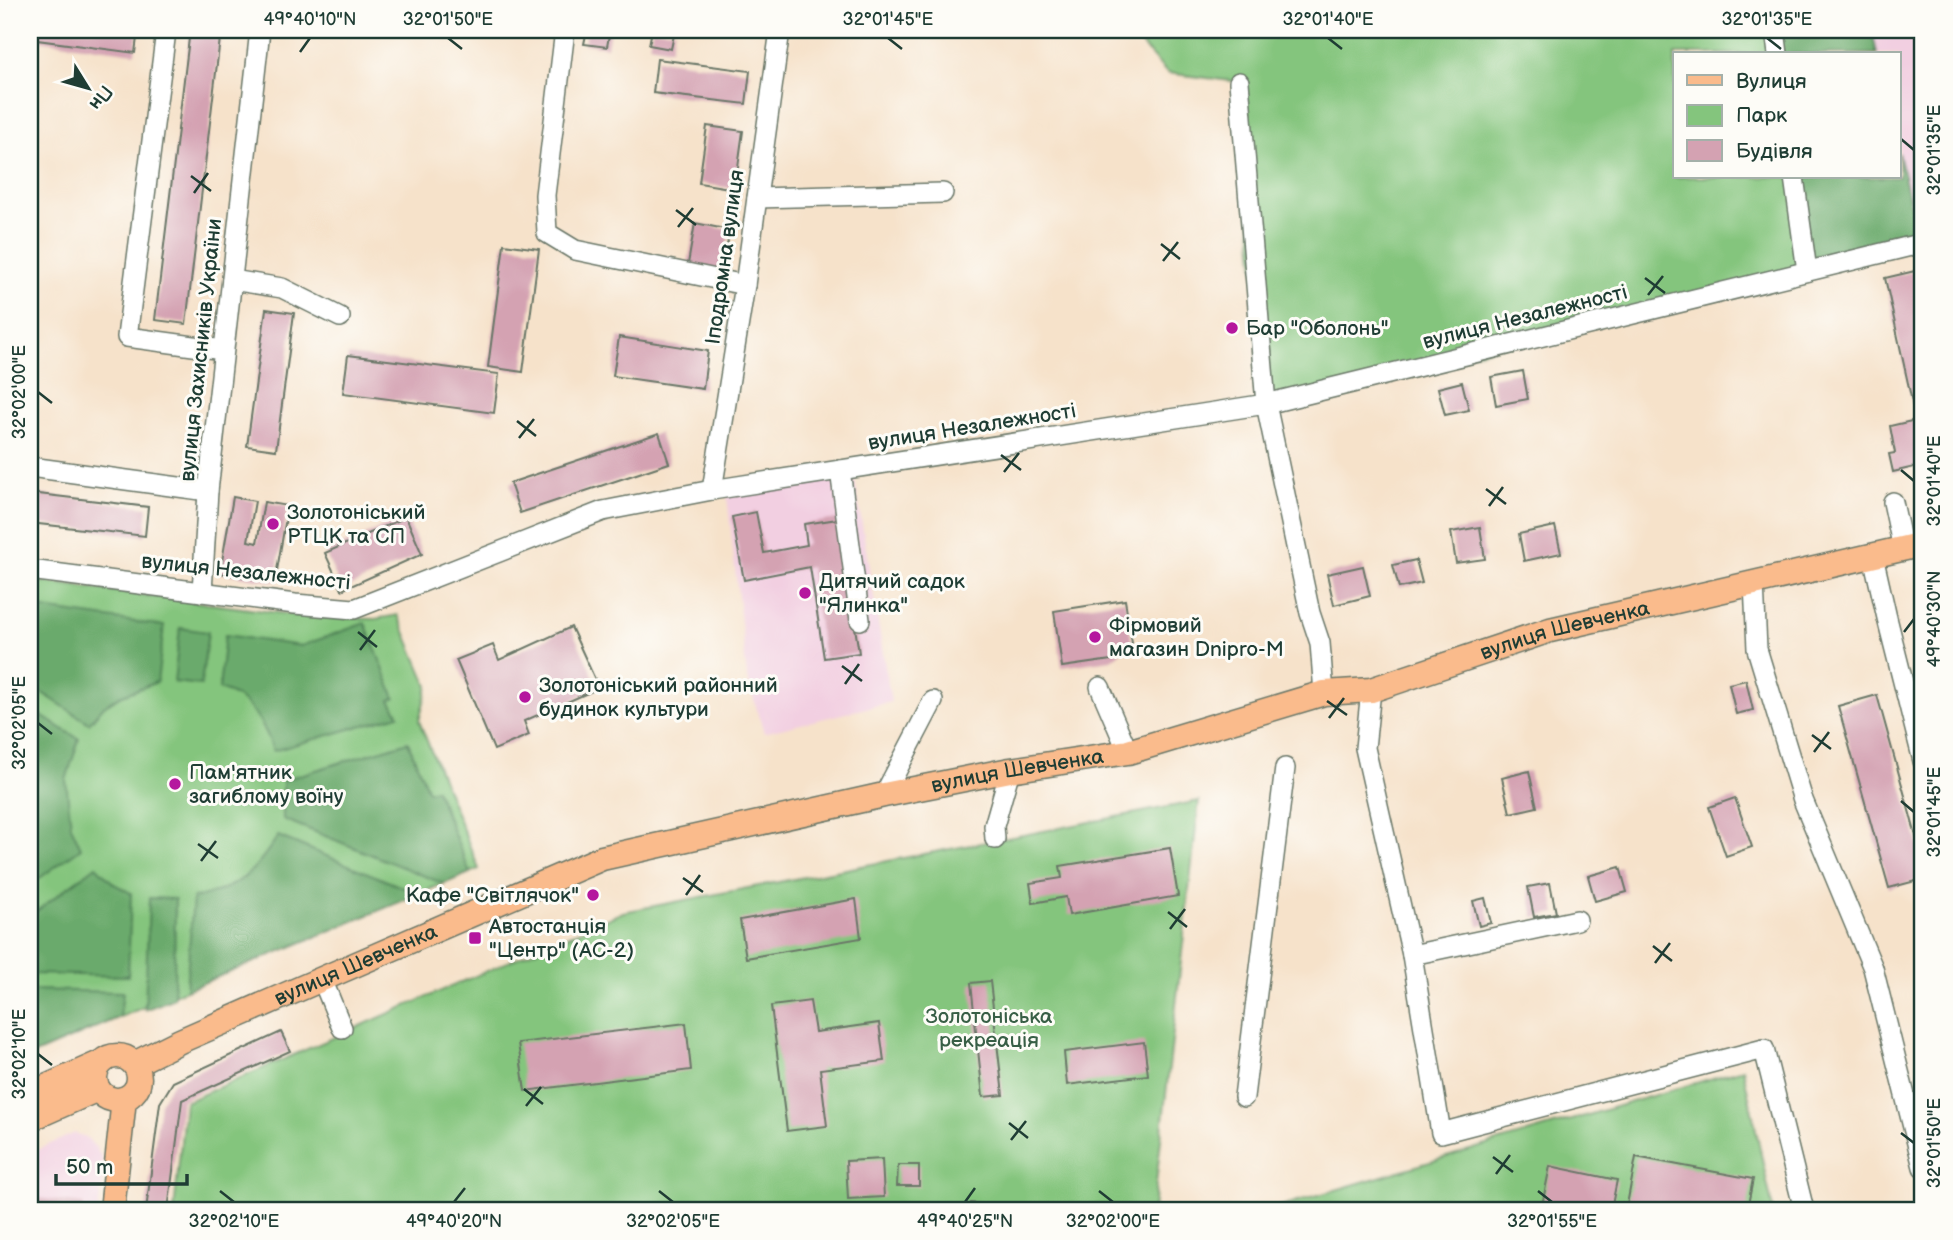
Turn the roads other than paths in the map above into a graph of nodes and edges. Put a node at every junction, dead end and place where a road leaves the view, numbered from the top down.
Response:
1 (261, 30) edge
2 (565, 30) edge
3 (780, 30) edge
4 (1775, 30) edge
5 (166, 31) edge
6 (1778, 52) edge
7 (1240, 82) dead end
8 (1794, 178) edge
9 (943, 193) dead end
10 (757, 198) junction
11 (1923, 243) edge
12 (1807, 271) junction
13 (232, 280) junction
14 (745, 285) junction
15 (340, 317) dead end
16 (223, 350) junction
17 (1266, 404) junction
18 (30, 467) edge
19 (839, 470) junction
20 (712, 489) junction
21 (208, 491) junction
22 (1893, 502) dead end
23 (1913, 546) edge
24 (1873, 556) junction
25 (30, 570) edge
26 (1754, 583) junction
27 (202, 592) junction
28 (860, 620) dead end
29 (1100, 687) dead end
30 (1371, 690) junction
31 (1324, 693) junction
32 (933, 701) dead end
33 (1128, 752) junction
34 (1923, 761) edge
35 (1285, 768) dead end
36 (1010, 770) junction
37 (884, 795) junction
38 (995, 839) dead end
39 (1577, 920) dead end
40 (1412, 955) junction
41 (321, 979) junction
42 (342, 1028) dead end
43 (102, 1062) junction
44 (134, 1064) junction
45 (98, 1089) junction
46 (30, 1094) edge
47 (1244, 1097) dead end
48 (124, 1099) junction
49 (30, 1119) edge
50 (1923, 1167) edge
51 (112, 1210) edge
52 (1804, 1210) edge

1 - 13 street, вулиця Захисників України
2 - 14 street
3 - 10 street, Іподромна вулиця
4 - 6 street
5 - 16 street
7 - 17 street
8 - 12 street
9 - 10 street
10 - 14 street, Іподромна вулиця
11 - 12 street, вулиця Незалежності
12 - 17 street, вулиця Незалежності
13 - 15 street
13 - 16 street, вулиця Захисників України
14 - 20 street, Іподромна вулиця
16 - 21 street, вулиця Захисників України
17 - 19 street, вулиця Незалежності
17 - 31 street
18 - 21 street
19 - 20 street, вулиця Незалежності
19 - 28 street
20 - 27 street, вулиця Незалежності
21 - 27 street, вулиця Захисників України
22 - 23 street
23 - 24 main road, вулиця Шевченка
24 - 26 main road, вулиця Шевченка
24 - 34 street
25 - 27 street, вулиця Незалежності
26 - 30 main road, вулиця Шевченка
26 - 50 street
29 - 33 street
30 - 31 main road, вулиця Шевченка
30 - 40 street
31 - 33 main road, вулиця Шевченка
32 - 37 street
33 - 36 main road, вулиця Шевченка
35 - 47 street
36 - 37 main road, вулиця Шевченка
36 - 38 street
37 - 41 main road, вулиця Шевченка
39 - 40 street
40 - 52 street
41 - 42 street
41 - 44 main road, вулиця Шевченка
43 - 44 main road
43 - 45 main road
43 - 46 main road
44 - 48 main road
45 - 48 main road
45 - 49 main road
48 - 51 main road

